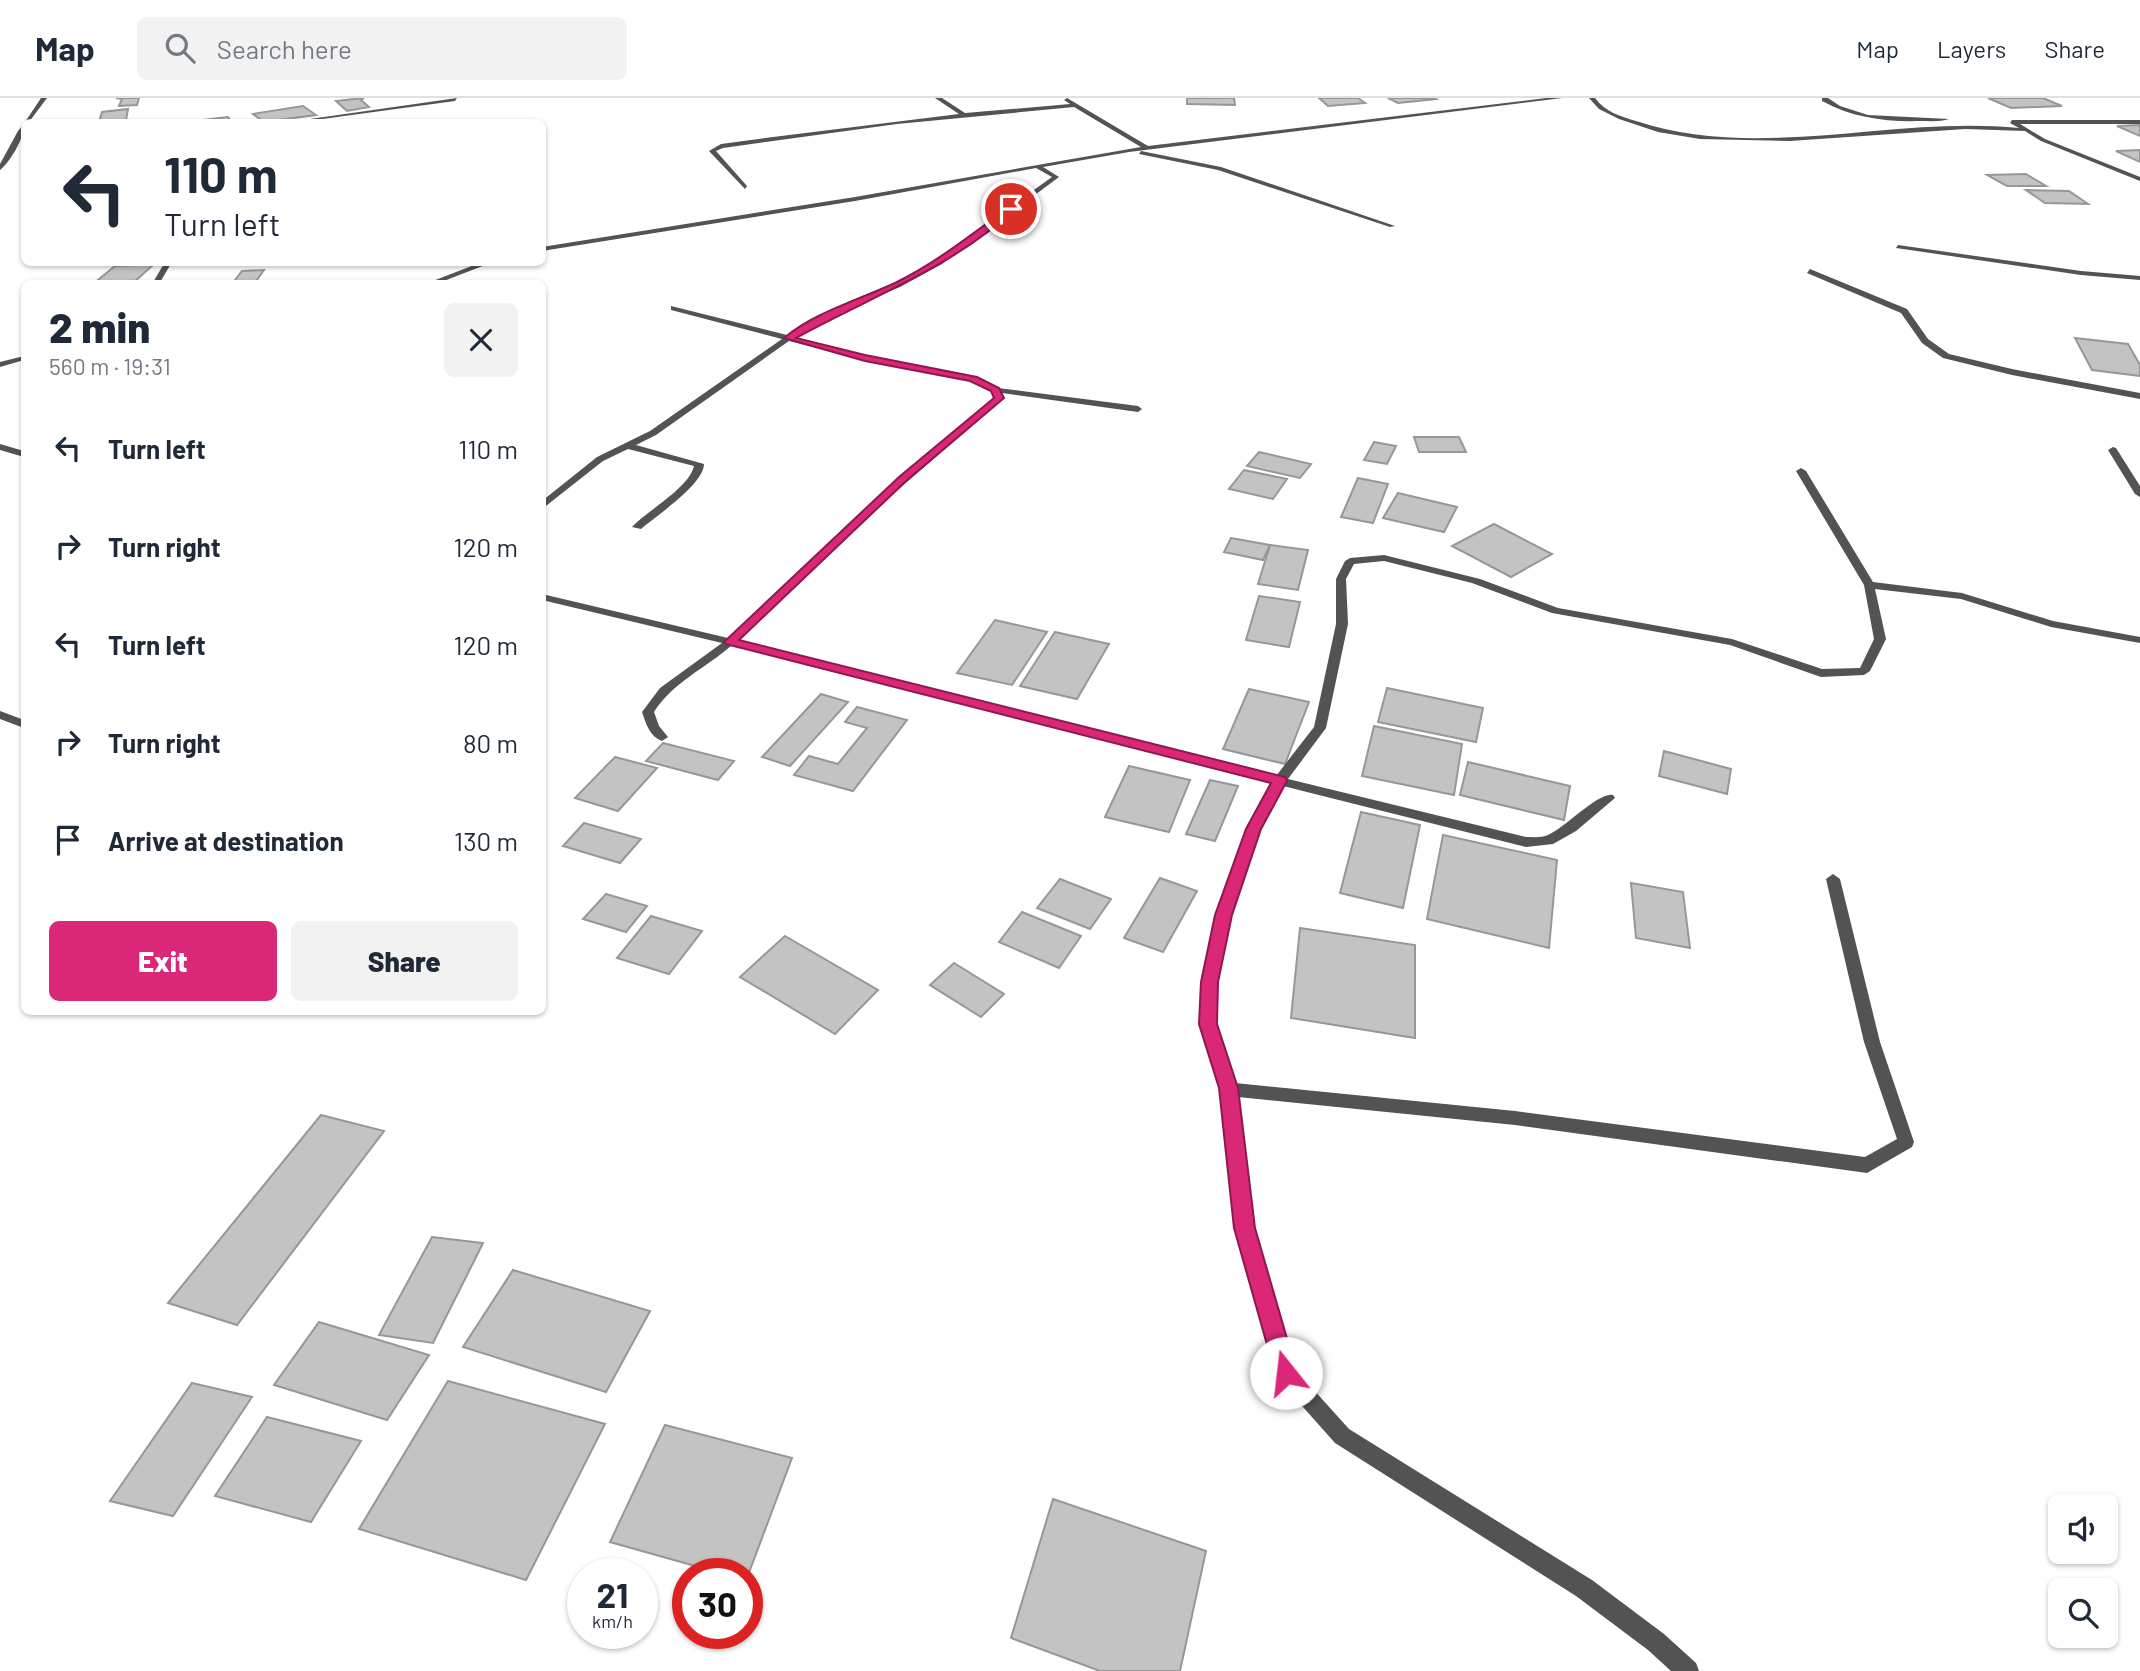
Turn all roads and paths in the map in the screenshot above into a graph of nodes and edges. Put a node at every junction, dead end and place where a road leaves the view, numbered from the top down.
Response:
1 (44, 98) edge
2 (938, 98) edge
3 (1064, 98) edge
4 (1559, 98) edge
5 (1592, 98) edge
6 (1825, 98) edge
7 (455, 99) edge
8 (1547, 99) edge
9 (1074, 105) junction
10 (964, 115) junction
11 (29, 119) edge
12 (313, 119) edge
13 (2015, 122) junction
14 (2140, 122) edge
15 (2024, 130) junction
16 (21, 131) edge
17 (12, 144) junction
18 (0, 145) edge
19 (1147, 148) junction
20 (1129, 150) junction
21 (1036, 166) junction
22 (0, 168) edge
23 (2137, 175) edge
24 (745, 187) dead end
25 (1391, 226) dead end
26 (546, 247) edge
27 (1898, 247) dead end
28 (479, 266) edge
29 (1810, 271) dead end
30 (2140, 278) edge
31 (439, 280) edge
32 (674, 308) dead end
33 (788, 338) junction
34 (21, 359) edge
35 (0, 365) edge
36 (21, 369) edge
37 (0, 372) edge
38 (996, 390) junction
39 (2140, 396) edge
40 (1138, 409) dead end
41 (629, 446) junction
42 (0, 447) edge
43 (2113, 450) dead end
44 (21, 453) edge
45 (1801, 471) dead end
46 (2140, 494) edge
47 (546, 503) edge
48 (637, 527) dead end
49 (1869, 585) junction
50 (546, 598) edge
51 (2140, 640) edge
52 (730, 642) junction
53 (0, 716) edge
54 (21, 723) edge
55 (663, 737) dead end
56 (1279, 781) junction
57 (1608, 798) dead end
58 (1833, 879) dead end
59 (1229, 1088) junction
60 (1688, 1671) edge

1 - 11 street
2 - 10 street
3 - 9 street
4 - 8 street
5 - 15 street
6 - 13 street
7 - 12 street
8 - 19 street
9 - 10 street
9 - 19 street
10 - 24 street
13 - 14 street
13 - 15 street
15 - 23 street
16 - 17 street
17 - 18 street
17 - 22 street
19 - 20 street
20 - 21 street
20 - 25 street
21 - 26 street
21 - 33 street
27 - 30 street
28 - 31 street
29 - 39 street
32 - 33 street
33 - 38 street
33 - 41 street
34 - 35 street
36 - 37 street
38 - 40 street
38 - 52 street
41 - 47 street
41 - 48 street
42 - 44 street
43 - 46 street
45 - 49 street
49 - 51 street
49 - 56 street
50 - 52 street
52 - 55 street
52 - 56 street
53 - 54 street
56 - 57 street
56 - 59 street
58 - 59 street
59 - 60 street

